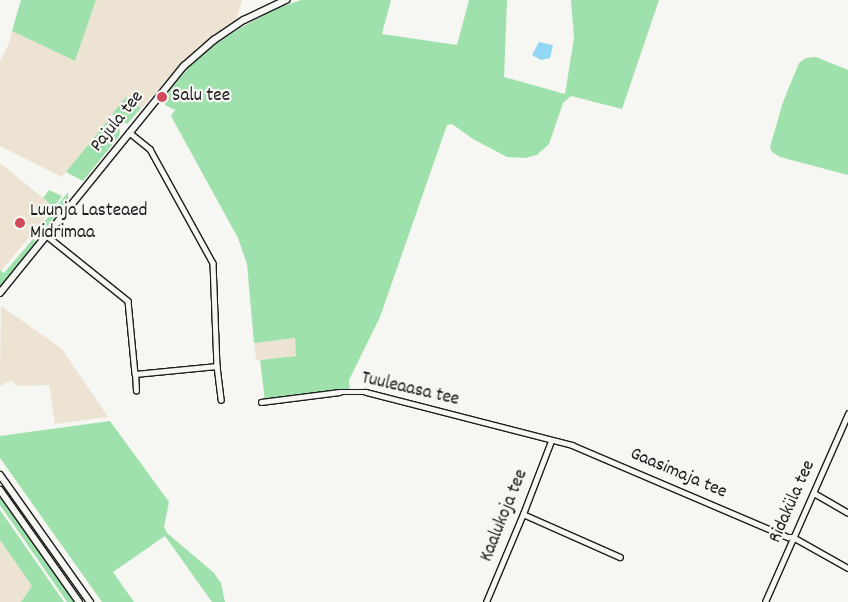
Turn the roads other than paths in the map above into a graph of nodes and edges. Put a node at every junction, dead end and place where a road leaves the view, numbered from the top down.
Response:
1 (286, 0) edge
2 (129, 132) junction
3 (46, 235) junction
4 (0, 293) edge
5 (217, 366) junction
6 (135, 374) junction
7 (136, 391) dead end
8 (221, 400) dead end
9 (261, 402) dead end
10 (848, 414) edge
11 (551, 441) junction
12 (0, 476) edge
13 (0, 490) edge
14 (814, 493) junction
15 (848, 513) edge
16 (524, 514) junction
17 (793, 537) junction
18 (620, 557) dead end
19 (848, 568) edge
20 (79, 602) edge
21 (90, 602) edge
22 (486, 602) edge
23 (765, 602) edge

1 - 2 street, Pajula tee
2 - 3 street, Pajula tee
2 - 5 street
3 - 4 street, Pajula tee
3 - 6 street
5 - 6 street
5 - 8 street
6 - 7 street
9 - 11 street, Tuuleaasa tee
10 - 14 street, Ridaküla tee
11 - 16 street, Kaalukoja tee
11 - 17 street, Gaasimaja tee
12 - 21 main road
13 - 20 main road
14 - 15 street
14 - 17 street, Ridaküla tee
16 - 18 street
16 - 22 street, Kaalukoja tee
17 - 19 street, Gaasimaja tee
17 - 23 street, Ridaküla tee

